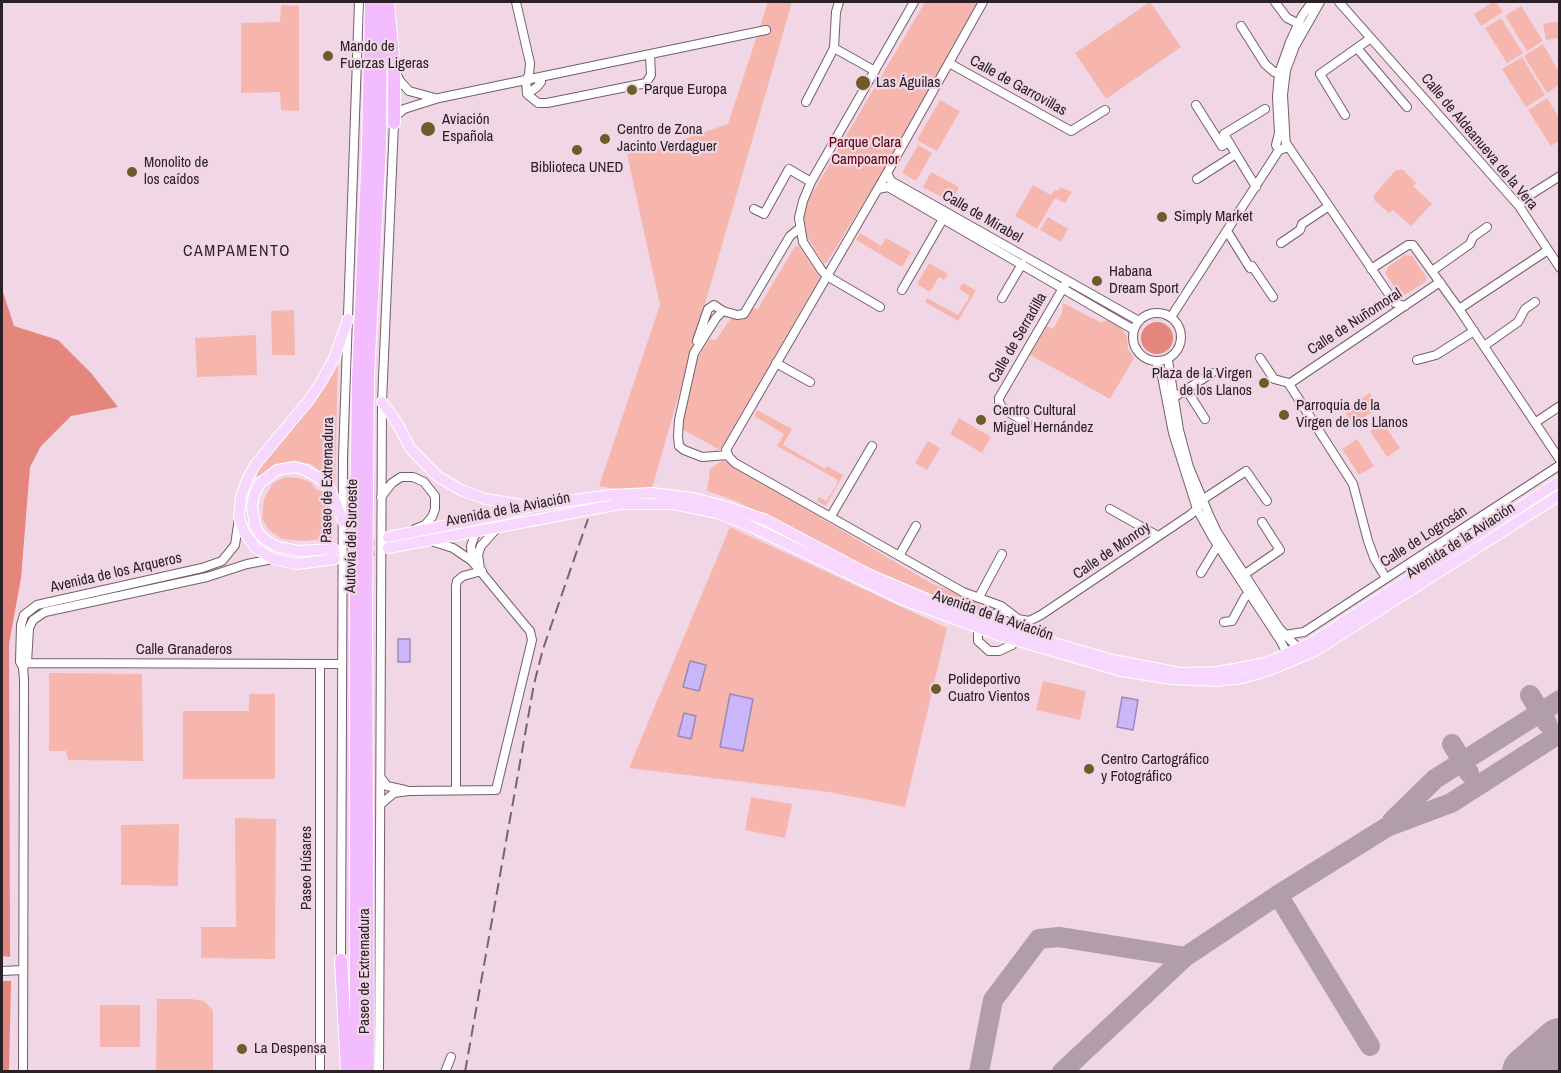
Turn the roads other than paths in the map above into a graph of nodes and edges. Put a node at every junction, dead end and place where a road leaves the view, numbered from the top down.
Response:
1 (359, 2) edge
2 (370, 2) edge
3 (381, 2) edge
4 (388, 2) edge
5 (516, 2) edge
6 (839, 2) edge
7 (914, 2) edge
8 (983, 2) edge
9 (1275, 2) edge
10 (1312, 2) edge
11 (1320, 2) edge
12 (1339, 2) edge
13 (1297, 23) junction
14 (1241, 27) dead end
15 (766, 30) dead end
16 (1371, 38) junction
17 (1295, 46) junction
18 (834, 48) junction
19 (1357, 48) junction
20 (650, 55) junction
21 (949, 63) junction
22 (394, 69) junction
23 (875, 71) junction
24 (1279, 73) junction
25 (541, 77) junction
26 (526, 80) junction
27 (527, 94) junction
28 (439, 98) junction
29 (806, 102) dead end
30 (1196, 105) dead end
31 (1407, 107) dead end
32 (1265, 109) dead end
33 (1105, 110) dead end
34 (1345, 115) dead end
35 (393, 123) junction
36 (1229, 142) junction
37 (1281, 145) junction
38 (1236, 154) junction
39 (887, 173) junction
40 (1560, 176) edge
41 (1197, 179) dead end
42 (811, 182) junction
43 (1256, 187) junction
44 (878, 189) junction
45 (1329, 206) junction
46 (1519, 206) junction
47 (754, 209) dead end
48 (943, 219) junction
49 (1487, 227) dead end
50 (800, 228) junction
51 (1227, 231) junction
52 (1281, 243) dead end
53 (1548, 250) junction
54 (1022, 264) junction
55 (1560, 268) edge
56 (1371, 269) junction
57 (1432, 271) junction
58 (827, 276) junction
59 (1440, 282) junction
60 (1065, 284) junction
61 (902, 290) dead end
62 (1002, 297) dead end
63 (1273, 297) dead end
64 (1535, 302) dead end
65 (1405, 306) junction
66 (880, 307) dead end
67 (1459, 309) junction
68 (1171, 317) junction
69 (348, 319) junction
70 (1139, 321) junction
71 (1134, 330) junction
72 (1474, 331) junction
73 (1484, 345) junction
74 (1260, 358) dead end
75 (1168, 360) junction
76 (1417, 360) dead end
77 (1156, 362) junction
78 (776, 363) junction
79 (1212, 373) dead end
80 (810, 382) dead end
81 (1290, 385) junction
82 (1185, 389) junction
83 (1170, 400) junction
84 (382, 402) junction
85 (1560, 406) edge
86 (1205, 419) dead end
87 (1536, 422) junction
88 (1028, 423) dead end
89 (872, 446) dead end
90 (729, 457) junction
91 (1560, 460) edge
92 (1560, 465) edge
93 (1560, 481) edge
94 (1560, 495) edge
95 (381, 497) junction
96 (1202, 500) junction
97 (1267, 501) dead end
98 (533, 506) junction
99 (1110, 509) dead end
100 (1197, 509) junction
101 (492, 516) junction
102 (831, 516) junction
103 (239, 517) junction
104 (343, 521) junction
105 (1262, 522) dead end
106 (498, 526) junction
107 (916, 526) dead end
108 (477, 531) junction
109 (406, 533) junction
110 (1158, 536) junction
111 (429, 541) junction
112 (1218, 545) junction
113 (1002, 554) dead end
114 (899, 556) junction
115 (273, 559) junction
116 (472, 561) junction
117 (481, 570) junction
118 (1201, 573) dead end
119 (1242, 576) junction
120 (1386, 578) junction
121 (1252, 591) junction
122 (982, 598) junction
123 (1009, 612) junction
124 (1041, 615) junction
125 (1018, 619) junction
126 (982, 622) junction
127 (1224, 622) dead end
128 (1032, 625) junction
129 (1304, 632) junction
130 (1285, 635) junction
131 (1018, 637) junction
132 (1037, 639) junction
133 (1296, 651) junction
134 (320, 664) junction
135 (342, 664) junction
136 (25, 665) junction
137 (381, 778) junction
138 (456, 790) junction
139 (409, 791) junction
140 (381, 804) junction
141 (341, 960) joint
142 (2, 970) edge
143 (23, 970) junction
144 (451, 1057) dead end
145 (23, 1071) edge
146 (320, 1071) edge
147 (347, 1071) edge
148 (356, 1071) edge
149 (368, 1071) edge
150 (379, 1071) edge
151 (445, 1071) edge

1 - 69 street, Paseo de Extremadura
2 - 148 highway, Autovía del Suroeste
3 - 149 highway, Autovía del Suroeste
4 - 22 highway
5 - 26 street
6 - 18 street
7 - 23 street
8 - 21 street
9 - 13 street
10 - 13 street
11 - 17 street
12 - 16 street, Calle de Aldeanueva de la Vera
13 - 17 street
13 - 24 street
14 - 24 street
15 - 20 street
16 - 19 street
16 - 46 street, Calle de Aldeanueva de la Vera
17 - 37 street
18 - 23 street
18 - 29 street
19 - 31 street
19 - 34 street
20 - 25 street
20 - 27 street
21 - 33 street, Calle de Garrovillas
21 - 39 street
22 - 28 street
22 - 35 highway
23 - 42 street
24 - 37 street
25 - 26 street
25 - 27 street
26 - 27 street
26 - 28 street
28 - 35 street
30 - 36 street
32 - 36 street
35 - 84 street, Paseo de Extremadura
36 - 38 street
37 - 43 street
37 - 45 street
38 - 41 street
38 - 43 street
39 - 44 street
39 - 60 street, Calle de Mirabel
40 - 46 street
42 - 47 street
42 - 50 street
43 - 51 street
44 - 48 street, Calle de Mirabel
44 - 58 street
45 - 52 street
45 - 56 street
46 - 53 street, Calle de Aldeanueva de la Vera
48 - 54 street, Calle de Mirabel
48 - 61 street, Calle de Mirabel
49 - 57 street
50 - 58 street
50 - 90 street
51 - 63 street
51 - 68 street
53 - 55 street, Calle de Aldeanueva de la Vera
53 - 67 street
54 - 60 street, Calle de Mirabel
54 - 62 street, Calle de Mirabel
56 - 57 street
56 - 65 street
57 - 59 street
58 - 66 street
58 - 78 street
59 - 65 street, Calle de Nuñomoral
59 - 67 street
60 - 70 street, Calle de Mirabel
60 - 71 street, Calle de Mirabel
60 - 88 street, Calle de Serradilla
64 - 73 street
65 - 81 street, Calle de Nuñomoral
67 - 72 street
68 - 70 street
68 - 75 street
69 - 103 main road
69 - 104 street, Paseo de Extremadura
70 - 71 street
71 - 77 street
72 - 73 street
72 - 76 street
73 - 87 street
74 - 81 street
75 - 77 street
75 - 83 street
77 - 83 street
78 - 80 street
78 - 90 street
79 - 82 street
81 - 120 street
82 - 83 street
82 - 86 street
83 - 96 street
83 - 100 street
84 - 95 street, Paseo de Extremadura
84 - 98 main road
85 - 87 street
87 - 91 street
89 - 102 street
90 - 102 street
92 - 120 street, Calle de Logrosán
93 - 133 main road, Avenida de la Aviación
94 - 133 main road, Avenida de la Aviación
95 - 109 street, Avenida de la Aviación
95 - 137 street, Paseo de Extremadura
96 - 97 street
96 - 100 street
96 - 119 street
98 - 101 main road, Avenida de la Aviación
98 - 126 main road, Avenida de la Aviación
99 - 110 street
100 - 110 street, Calle de Monroy
100 - 112 street
101 - 108 street
101 - 109 main road, Avenida de la Aviación
102 - 114 street
103 - 115 main road
103 - 136 street, Avenida de los Arqueros
104 - 115 main road
104 - 135 street, Paseo de Extremadura
105 - 119 street
106 - 108 main road, Avenida de la Aviación
106 - 117 street
106 - 126 main road, Avenida de la Aviación
107 - 114 street
108 - 111 main road, Avenida de la Aviación
108 - 116 street
109 - 111 main road, Avenida de la Aviación
110 - 124 street, Calle de Monroy
111 - 116 street
112 - 118 street
112 - 119 street
113 - 122 street
114 - 122 street
115 - 136 street, Avenida de los Arqueros
116 - 117 street
117 - 138 street
117 - 138 street
119 - 121 street
120 - 129 street, Calle de Logrosán
121 - 127 street
121 - 130 street
121 - 133 street
122 - 123 street
122 - 126 street, Calle de Monroy
123 - 125 street
123 - 126 street
124 - 125 street, Calle de Monroy
124 - 128 street, Calle de Monroy
125 - 131 street
126 - 131 main road, Avenida de la Aviación
126 - 131 street, Calle de Monroy
128 - 131 street, Calle de Monroy
128 - 132 street
129 - 130 street, Calle de Logrosán
129 - 133 street, Calle de Logrosán
130 - 133 street
131 - 132 main road, Avenida de la Aviación
131 - 133 main road, Avenida de la Aviación
132 - 133 main road, Avenida de la Aviación
134 - 135 street, Calle Granaderos
134 - 136 street, Calle Granaderos
134 - 146 street, Paseo Húsares
135 - 141 street, Paseo de Extremadura
136 - 143 street, Avenida de los Arqueros
137 - 139 street
137 - 140 street, Paseo de Extremadura
138 - 139 street
139 - 140 street
140 - 150 street, Paseo de Extremadura
141 - 147 highway
142 - 143 street
143 - 145 street, Avenida de los Arqueros
144 - 151 street

